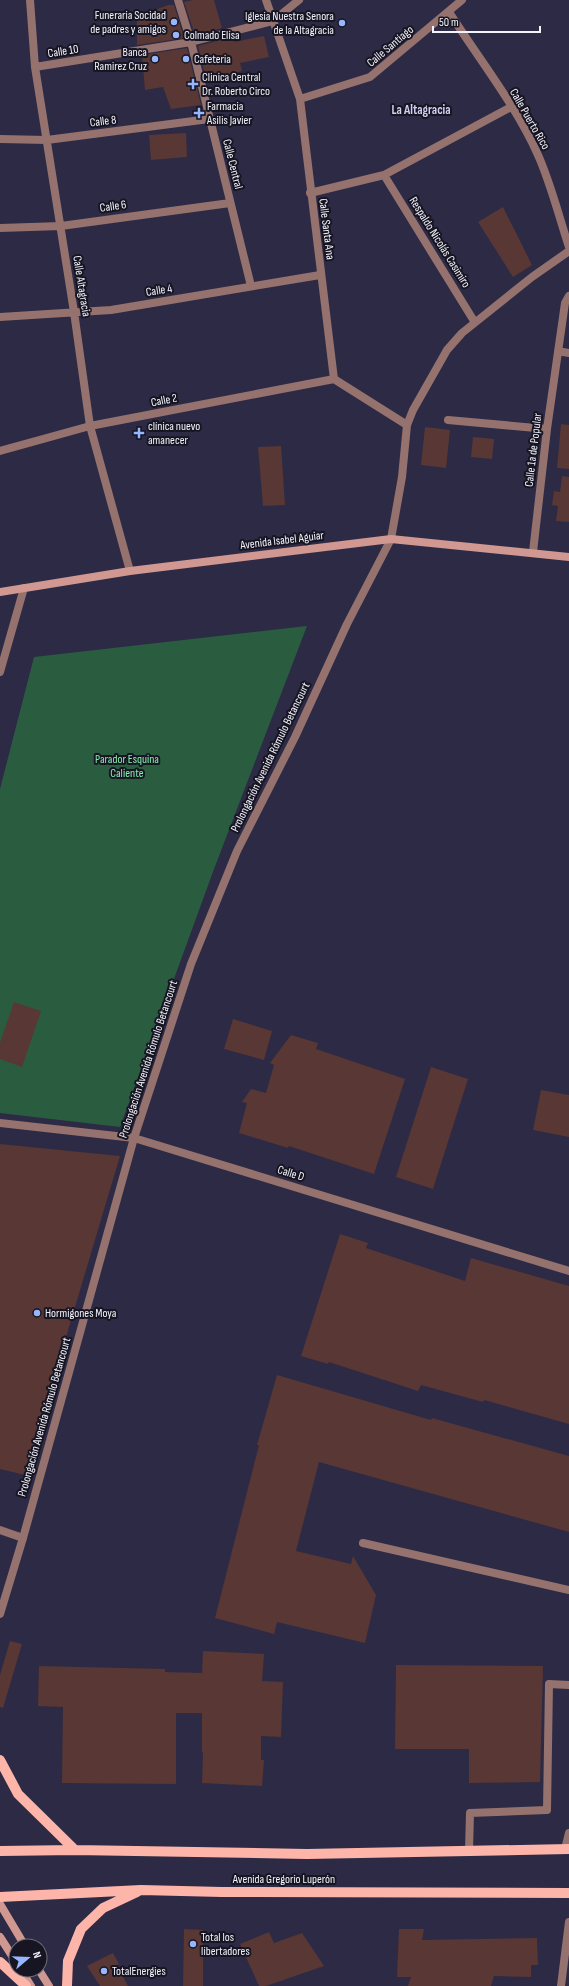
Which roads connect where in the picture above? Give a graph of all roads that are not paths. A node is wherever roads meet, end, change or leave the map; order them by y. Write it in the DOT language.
graph roads {
  1 [pos="30,0"];
  2 [pos="178,0"];
  3 [pos="266,0"];
  4 [pos="299,0"];
  5 [pos="462,0"];
  6 [pos="449,12"];
  7 [pos="272,21"];
  8 [pos="191,42"];
  9 [pos="35,67"];
  10 [pos="300,99"];
  11 [pos="511,107"];
  12 [pos="210,119"];
  13 [pos="0,139"];
  14 [pos="47,140"];
  15 [pos="384,175"];
  16 [pos="310,193"];
  17 [pos="230,203"];
  18 [pos="61,226"];
  19 [pos="0,228"];
  20 [pos="569,247"];
  21 [pos="569,251"];
  22 [pos="320,275"];
  23 [pos="251,286"];
  24 [pos="569,296"];
  25 [pos="74,312"];
  26 [pos="0,317"];
  27 [pos="474,321"];
  28 [pos="558,351"];
  29 [pos="569,353"];
  30 [pos="334,379"];
  31 [pos="448,420"];
  32 [pos="407,425"];
  33 [pos="90,426"];
  34 [pos="547,429"];
  35 [pos="0,451"];
  36 [pos="391,539"];
  37 [pos="533,552"];
  38 [pos="569,557"];
  39 [pos="130,571"];
  40 [pos="24,588"];
  41 [pos="0,592"];
  42 [pos="0,672"];
  43 [pos="0,1124"];
  44 [pos="134,1138"];
  45 [pos="569,1271"];
  46 [pos="0,1530"];
  47 [pos="23,1538"];
  48 [pos="363,1543"];
  49 [pos="569,1590"];
  50 [pos="0,1614"];
  51 [pos="569,1685"];
  52 [pos="0,1760"];
  53 [pos="569,1833"];
  54 [pos="567,1849"];
  55 [pos="75,1850"];
  56 [pos="0,1851"];
  57 [pos="469,1851"];
  58 [pos="142,1890"];
  59 [pos="569,1893"];
  60 [pos="0,1897"];
  61 [pos="0,1904"];
  62 [pos="569,1922"];
  63 [pos="0,1937"];
  64 [pos="20,1938"];
  65 [pos="8,1950"];
  66 [pos="0,1962"];
  67 [pos="26,1986"];
  68 [pos="66,1986"];
  69 [pos="561,1986"];
  1 -- 9 [label="street, Calle Altagracia"];
  2 -- 8 [label="street, Calle Central"];
  3 -- 7 [label="street, Calle Santa Ana"];
  4 -- 7 [label="street, Calle 10"];
  5 -- 6 [label="street, Calle Santiago"];
  6 -- 10 [label="street, Calle Santiago"];
  6 -- 11 [label="street, Calle Puerto Rico"];
  7 -- 8 [label="street, Calle 10"];
  7 -- 10 [label="street, Calle Santa Ana"];
  8 -- 9 [label="street, Calle 10"];
  8 -- 12 [label="street, Calle Central"];
  9 -- 14 [label="street, Calle Altagracia"];
  10 -- 16 [label="street, Calle Santa Ana"];
  11 -- 15 [label="street"];
  11 -- 20 [label="street, Calle Puerto Rico"];
  12 -- 14 [label="street, Calle 8"];
  12 -- 17 [label="street, Calle Central"];
  13 -- 14 [label="street, Calle 8"];
  14 -- 18 [label="street, Calle Altagracia"];
  15 -- 16 [label="street"];
  15 -- 27 [label="street, Respaldo Nicolás Casimiro"];
  16 -- 22 [label="street, Calle Santa Ana"];
  17 -- 18 [label="street, Calle 6"];
  17 -- 23 [label="street, Calle Central"];
  18 -- 19 [label="street, Calle 6"];
  18 -- 25 [label="street, Calle Altagracia"];
  21 -- 27 [label="street"];
  22 -- 23 [label="street, Calle 4"];
  22 -- 30 [label="street, Calle Santa Ana"];
  23 -- 25 [label="street, Calle 4"];
  24 -- 28 [label="street, Calle 1a de Popular"];
  25 -- 26 [label="street, Calle 4"];
  25 -- 33 [label="street, Calle Altagracia"];
  27 -- 32 [label="street"];
  28 -- 29 [label="street"];
  28 -- 34 [label="street, Calle 1a de Popular"];
  30 -- 32 [label="street"];
  30 -- 33 [label="street, Calle 2"];
  31 -- 34 [label="street"];
  32 -- 36 [label="street, Prolongación Avenida Rómulo Betancourt"];
  33 -- 35 [label="street, Calle 2"];
  33 -- 39 [label="street, Calle Altagracia"];
  34 -- 37 [label="street, Calle 1a de Popular"];
  36 -- 37 [label="main road, Avenida Isabel Aguiar"];
  36 -- 39 [label="main road, Avenida Isabel Aguiar"];
  36 -- 44 [label="street, Prolongación Avenida Rómulo Betancourt"];
  37 -- 38 [label="main road, Avenida Isabel Aguiar"];
  39 -- 40 [label="main road, Avenida Isabel Aguiar"];
  40 -- 41 [label="main road, Avenida Isabel Aguiar"];
  40 -- 42 [label="street"];
  43 -- 44 [label="street, Calle D"];
  44 -- 45 [label="street, Calle D"];
  44 -- 47 [label="street, Prolongación Avenida Rómulo Betancourt"];
  46 -- 47 [label="street"];
  47 -- 50 [label="street, Prolongación Avenida Rómulo Betancourt"];
  48 -- 49 [label="street"];
  51 -- 57 [label="street"];
  52 -- 55 [label="main road"];
  53 -- 54 [label="street"];
  54 -- 57 [label="main road, Avenida Gregorio Luperón"];
  55 -- 56 [label="main road, Avenida Gregorio Luperón"];
  55 -- 57 [label="main road, Avenida Gregorio Luperón"];
  58 -- 59 [label="main road, Avenida Gregorio Luperón"];
  58 -- 60 [label="main road, Avenida Gregorio Luperón"];
  58 -- 68 [label="main road"];
  61 -- 64 [label="main road"];
  62 -- 69 [label="street"];
  63 -- 65 [label="main road"];
  66 -- 67 [label="main road"];
}
